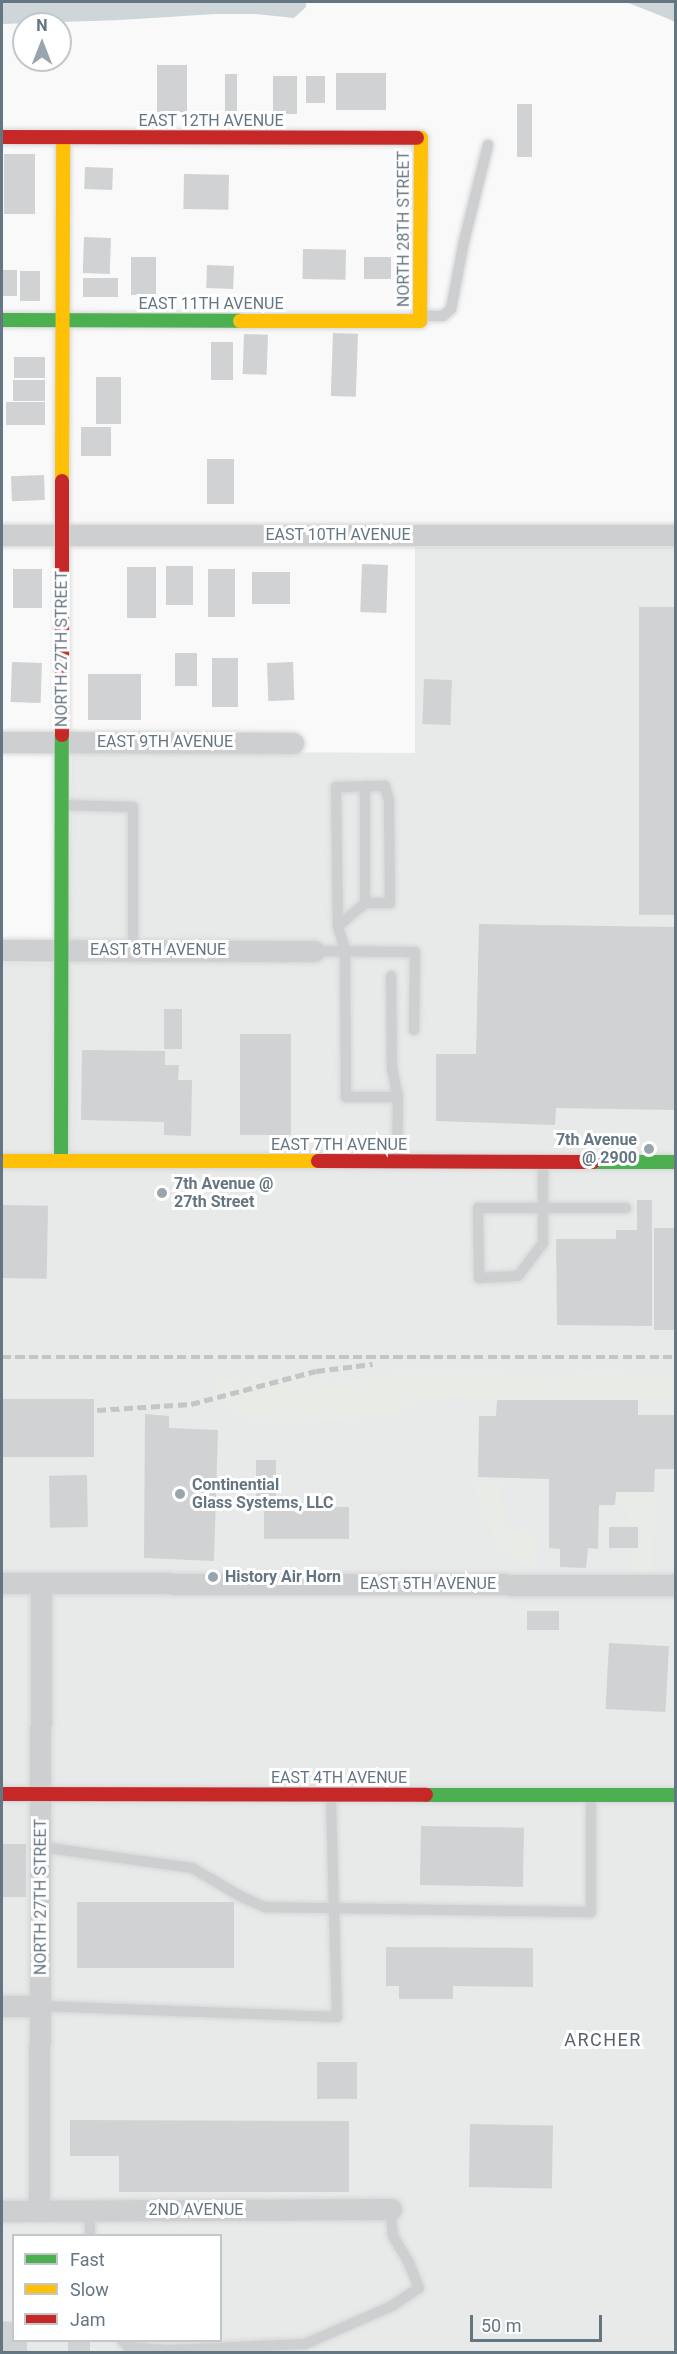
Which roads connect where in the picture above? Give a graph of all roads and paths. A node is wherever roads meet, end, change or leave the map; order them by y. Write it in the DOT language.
graph roads {
  1 [pos="2,137"];
  2 [pos="63,137"];
  3 [pos="421,138"];
  4 [pos="489,145"];
  5 [pos="420,319"];
  6 [pos="2,320"];
  7 [pos="63,320"];
  8 [pos="2,535"];
  9 [pos="675,535"];
  10 [pos="63,536"];
  11 [pos="2,742"];
  12 [pos="62,742"];
  13 [pos="293,743"];
  14 [pos="366,786"];
  15 [pos="62,805"];
  16 [pos="366,903"];
  17 [pos="338,926"];
  18 [pos="2,950"];
  19 [pos="62,950"];
  20 [pos="133,950"];
  21 [pos="314,951"];
  22 [pos="345,951"];
  23 [pos="391,976"];
  24 [pos="414,1030"];
  25 [pos="398,1097"];
  26 [pos="2,1161"];
  27 [pos="61,1161"];
  28 [pos="397,1162"];
  29 [pos="543,1162"];
  30 [pos="675,1162"];
  31 [pos="543,1208"];
  32 [pos="626,1208"];
  33 [pos="2,1583"];
  34 [pos="41,1583"];
  35 [pos="675,1585"];
  36 [pos="2,1794"];
  37 [pos="41,1794"];
  38 [pos="331,1794"];
  39 [pos="591,1795"];
  40 [pos="675,1795"];
  41 [pos="41,1847"];
  42 [pos="334,1910"];
  43 [pos="2,2006"];
  44 [pos="40,2006"];
  45 [pos="390,2210"];
  46 [pos="2,2211"];
  47 [pos="39,2211"];
  48 [pos="90,2211"];
  49 [pos="90,2234"];
  50 [pos="124,2342"];
  1 -- 2 [label="street, EAST 12TH AVENUE"];
  2 -- 3 [label="street, EAST 12TH AVENUE"];
  2 -- 7 [label="street, NORTH 27TH STREET"];
  3 -- 5 [label="street, NORTH 28TH STREET"];
  4 -- 5 [label="lane"];
  5 -- 7 [label="street, EAST 11TH AVENUE"];
  6 -- 7 [label="street, EAST 11TH AVENUE"];
  7 -- 10 [label="street, NORTH 27TH STREET"];
  8 -- 10 [label="street, EAST 10TH AVENUE"];
  9 -- 10 [label="street, EAST 10TH AVENUE"];
  10 -- 12 [label="street, NORTH 27TH STREET"];
  11 -- 12 [label="street, EAST 9TH AVENUE"];
  12 -- 13 [label="street, EAST 9TH AVENUE"];
  12 -- 15 [label="street, NORTH 27TH STREET"];
  14 -- 16 [label="lane"];
  14 -- 16 [label="lane"];
  14 -- 17 [label="lane"];
  15 -- 19 [label="street, NORTH 27TH STREET"];
  15 -- 20 [label="lane"];
  16 -- 17 [label="lane"];
  17 -- 22 [label="lane"];
  18 -- 19 [label="street, EAST 8TH AVENUE"];
  19 -- 20 [label="street, EAST 8TH AVENUE"];
  19 -- 27 [label="street, NORTH 27TH STREET"];
  20 -- 21 [label="street, EAST 8TH AVENUE"];
  21 -- 22 [label="lane"];
  22 -- 24 [label="lane"];
  22 -- 25 [label="lane"];
  23 -- 25 [label="lane"];
  25 -- 28 [label="lane"];
  26 -- 27 [label="street, EAST 7TH AVENUE"];
  27 -- 28 [label="street, EAST 7TH AVENUE"];
  28 -- 29 [label="street, EAST 7TH AVENUE"];
  29 -- 30 [label="street, EAST 7TH AVENUE"];
  29 -- 31 [label="lane"];
  31 -- 31 [label="lane"];
  31 -- 32 [label="lane"];
  33 -- 34 [label="street, EAST 5TH AVENUE"];
  34 -- 35 [label="street, EAST 5TH AVENUE"];
  34 -- 37 [label="street, NORTH 27TH STREET"];
  36 -- 37 [label="street, EAST 4TH AVENUE"];
  37 -- 38 [label="street, EAST 4TH AVENUE"];
  37 -- 41 [label="street, NORTH 27TH STREET"];
  38 -- 39 [label="street, EAST 4TH AVENUE"];
  38 -- 42 [label="lane"];
  39 -- 40 [label="street, EAST 4TH AVENUE"];
  39 -- 42 [label="lane"];
  41 -- 42 [label="lane"];
  41 -- 44 [label="street, NORTH 27TH STREET"];
  42 -- 44 [label="lane"];
  43 -- 44 [label="street"];
  44 -- 47 [label="street, NORTH 27TH STREET"];
  45 -- 48 [label="street, 2ND AVENUE"];
  45 -- 50 [label="lane"];
  46 -- 47 [label="street, 2ND AVENUE"];
  47 -- 48 [label="street, 2ND AVENUE"];
  48 -- 49 [label="lane"];
}
